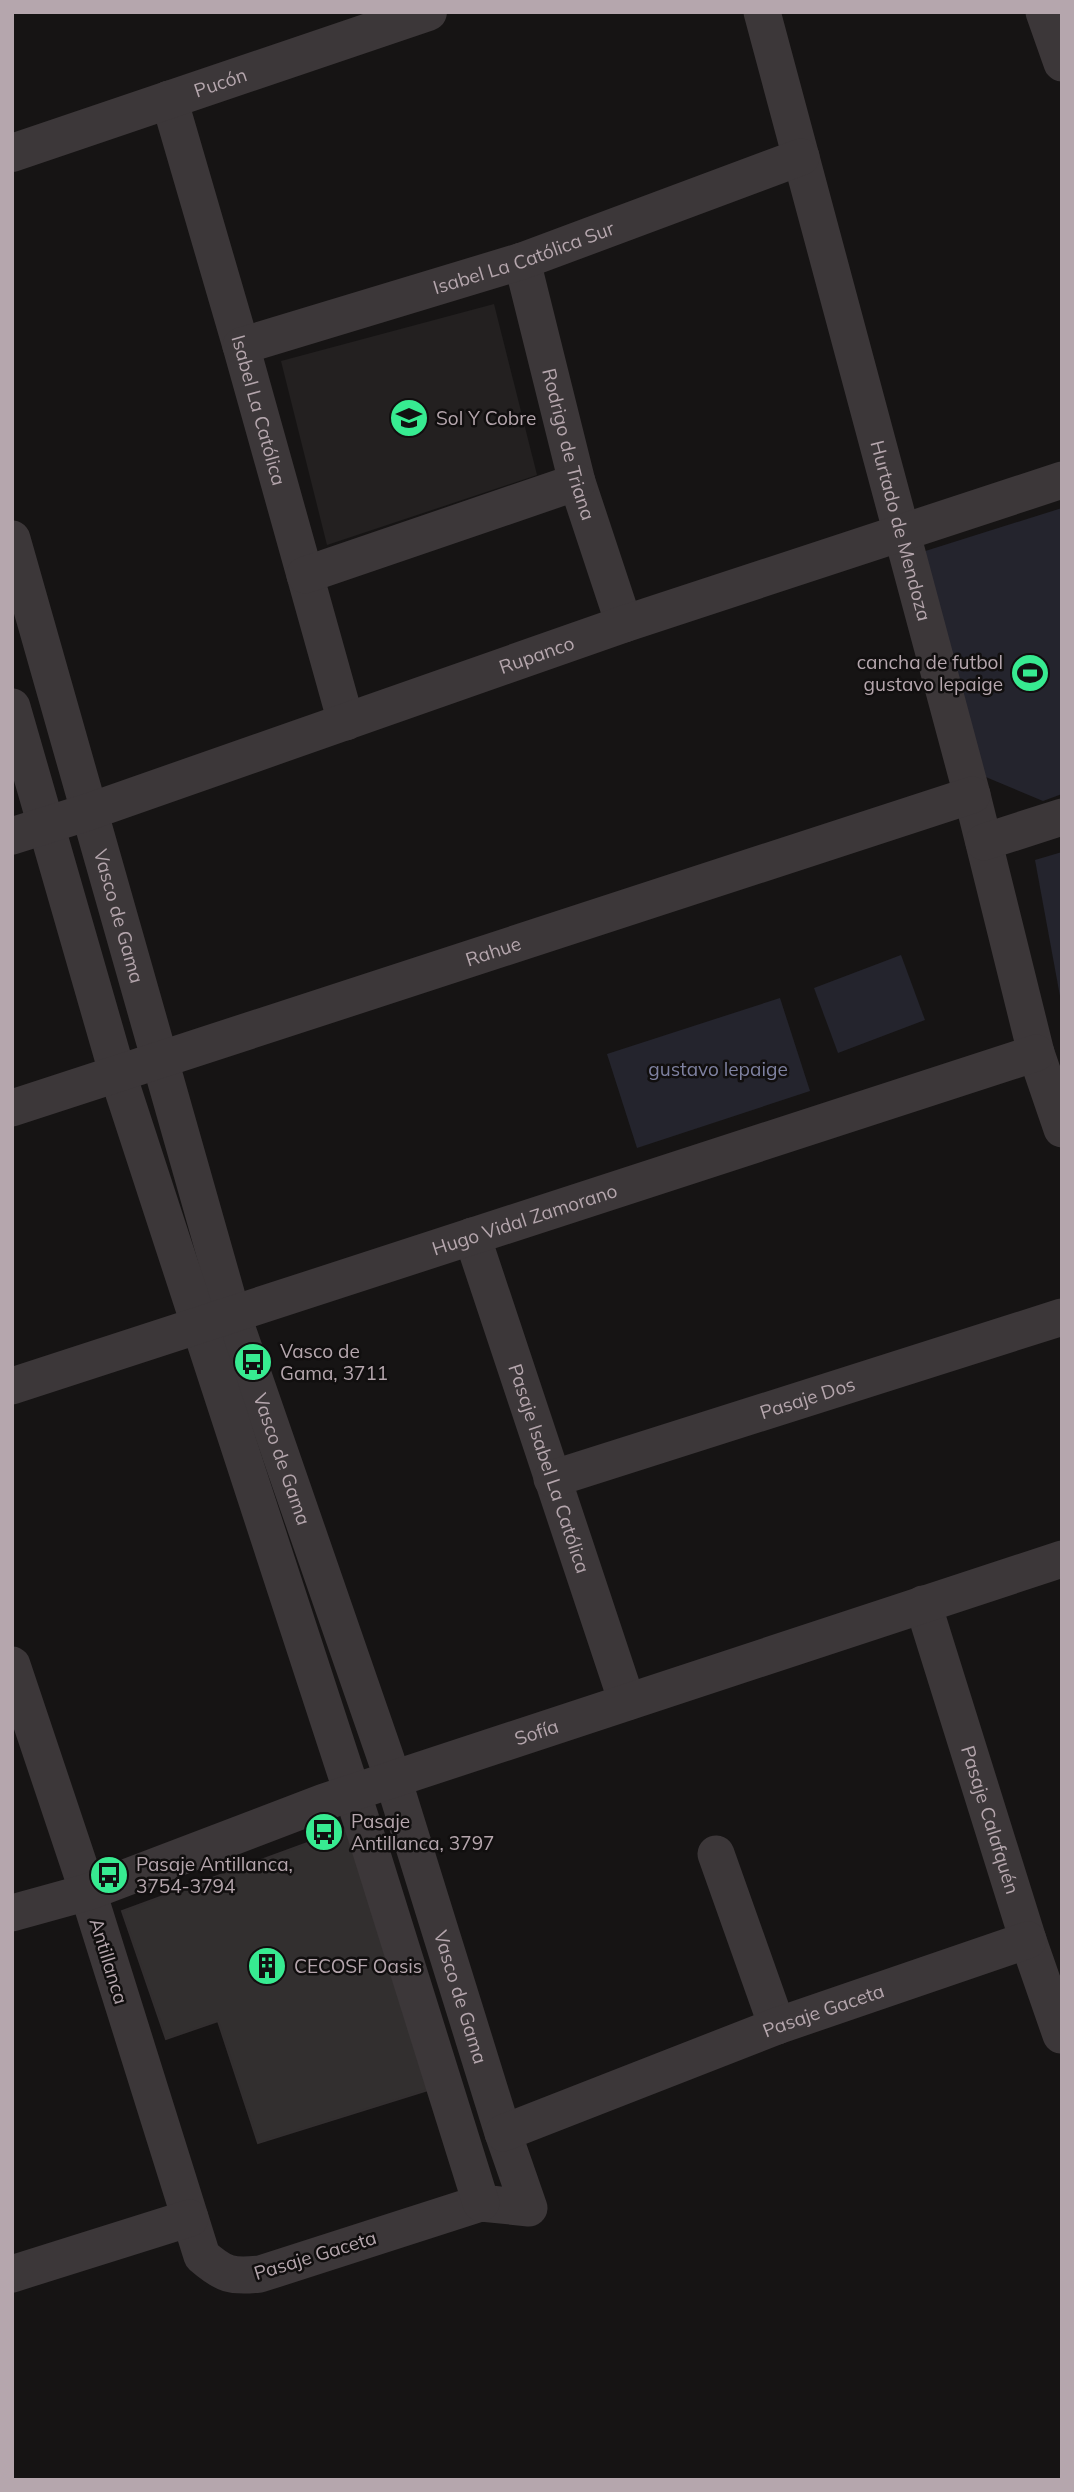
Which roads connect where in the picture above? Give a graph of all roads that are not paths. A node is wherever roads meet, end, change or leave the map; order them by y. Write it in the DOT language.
graph roads {
  1 [pos="428,12"];
  2 [pos="762,12"];
  3 [pos="1044,12"];
  4 [pos="1062,63"];
  5 [pos="169,99"];
  6 [pos="12,153"];
  7 [pos="801,157"];
  8 [pos="522,261"];
  9 [pos="242,346"];
  10 [pos="1062,480"];
  11 [pos="578,482"];
  12 [pos="900,532"];
  13 [pos="12,539"];
  14 [pos="305,575"];
  15 [pos="624,624"];
  16 [pos="12,707"];
  17 [pos="346,722"];
  18 [pos="972,795"];
  19 [pos="88,812"];
  20 [pos="1062,817"];
  21 [pos="29,830"];
  22 [pos="984,842"];
  23 [pos="1036,1053"];
  24 [pos="159,1060"];
  25 [pos="117,1072"];
  26 [pos="12,1108"];
  27 [pos="1062,1129"];
  28 [pos="472,1236"];
  29 [pos="1062,1317"];
  30 [pos="215,1320"];
  31 [pos="12,1385"];
  32 [pos="552,1479"];
  33 [pos="1062,1559"];
  34 [pos="923,1604"];
  35 [pos="12,1665"];
  36 [pos="627,1702"];
  37 [pos="393,1779"];
  38 [pos="353,1793"];
  39 [pos="716,1854"];
  40 [pos="88,1892"];
  41 [pos="12,1913"];
  42 [pos="1028,1940"];
  43 [pos="777,2026"];
  44 [pos="1061,2035"];
  45 [pos="503,2133"];
  46 [pos="481,2203"];
  47 [pos="529,2208"];
  48 [pos="190,2218"];
  49 [pos="12,2274"];
  1 -- 5 [label="street, Pucón"];
  2 -- 7 [label="street, Hurtado de Mendoza"];
  3 -- 4 [label="street"];
  5 -- 6 [label="street, Pucón"];
  5 -- 9 [label="street, Isabel La Católica"];
  7 -- 8 [label="street, Isabel La Católica Sur"];
  7 -- 12 [label="street, Hurtado de Mendoza"];
  8 -- 9 [label="street, Isabel La Católica Sur"];
  8 -- 11 [label="street, Rodrigo de Triana"];
  9 -- 14 [label="street, Isabel La Católica"];
  10 -- 12 [label="street, Rupanco"];
  11 -- 14 [label="street"];
  11 -- 15 [label="street, Rodrigo de Triana"];
  12 -- 15 [label="street, Rupanco"];
  12 -- 18 [label="street, Hurtado de Mendoza"];
  13 -- 19 [label="street, Vasco de Gama"];
  14 -- 17 [label="street, Isabel La Católica"];
  15 -- 17 [label="street, Rupanco"];
  16 -- 21 [label="street, Vasco de Gama"];
  17 -- 19 [label="street, Rupanco"];
  18 -- 22 [label="street, Hurtado de Mendoza"];
  18 -- 24 [label="street, Rahue"];
  19 -- 21 [label="street, Rupanco"];
  19 -- 24 [label="street, Vasco de Gama"];
  20 -- 22 [label="street"];
  21 -- 25 [label="street, Vasco de Gama"];
  22 -- 23 [label="street, Hurtado de Mendoza"];
  23 -- 27 [label="street, Hurtado de Mendoza"];
  23 -- 28 [label="street, Hugo Vidal Zamorano"];
  24 -- 25 [label="street, Rahue"];
  24 -- 30 [label="street, Vasco de Gama"];
  25 -- 26 [label="street, Rahue"];
  25 -- 30 [label="street, Vasco de Gama"];
  28 -- 30 [label="street, Hugo Vidal Zamorano"];
  28 -- 32 [label="street, Pasaje Isabel La Católica"];
  29 -- 32 [label="street, Pasaje Dos"];
  30 -- 31 [label="street, Hugo Vidal Zamorano"];
  30 -- 37 [label="street, Vasco de Gama"];
  30 -- 38 [label="street, Vasco de Gama"];
  32 -- 36 [label="street, Pasaje Isabel La Católica"];
  33 -- 34 [label="street, Sofía"];
  34 -- 36 [label="street, Sofía"];
  34 -- 42 [label="street, Pasaje Calafquén"];
  35 -- 40 [label="street, Antillanca"];
  36 -- 37 [label="street, Sofía"];
  37 -- 38 [label="street, Sofía"];
  37 -- 45 [label="street, Vasco de Gama"];
  38 -- 40 [label="street, Sofía"];
  38 -- 46 [label="street, Vasco de Gama"];
  39 -- 43 [label="street"];
  40 -- 41 [label="street, Sofía"];
  40 -- 48 [label="street, Antillanca"];
  42 -- 43 [label="street, Pasaje Gaceta"];
  42 -- 44 [label="street, Pasaje Calafquén"];
  43 -- 45 [label="street, Pasaje Gaceta"];
  45 -- 47 [label="street, Vasco de Gama"];
  46 -- 47 [label="street, Pasaje Gaceta"];
  46 -- 48 [label="street, Pasaje Gaceta"];
  48 -- 49 [label="street"];
}
